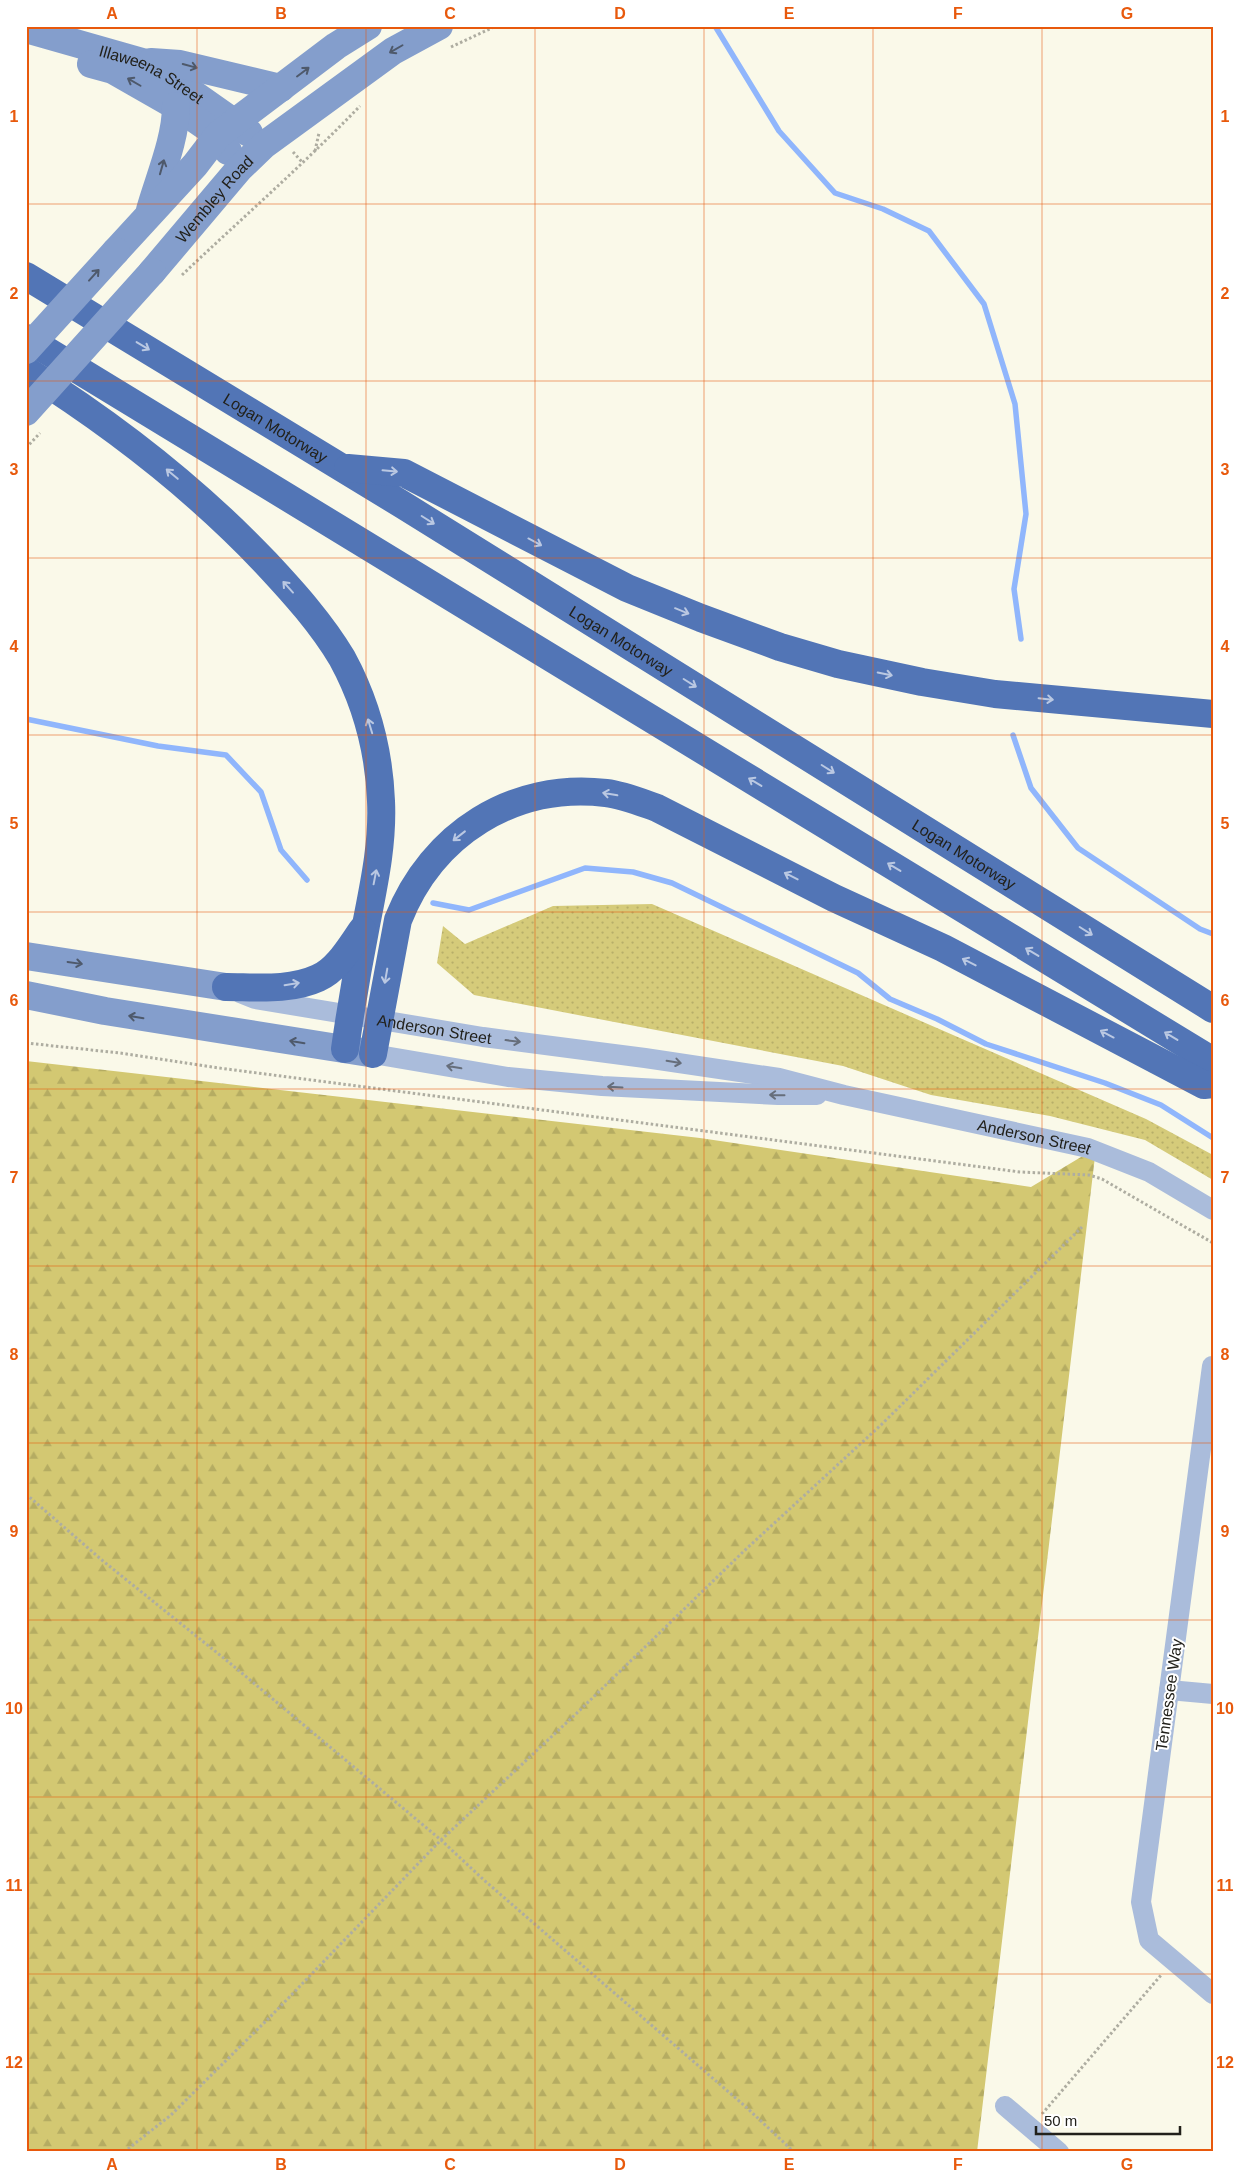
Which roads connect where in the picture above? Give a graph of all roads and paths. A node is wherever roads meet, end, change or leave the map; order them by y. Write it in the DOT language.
graph roads {
  1 [pos="368,26"];
  2 [pos="496,26"];
  3 [pos="26,29"];
  4 [pos="442,38"];
  5 [pos="26,47"];
  6 [pos="142,62"];
  7 [pos="281,88"];
  8 [pos="364,102"];
  9 [pos="176,106"];
  10 [pos="227,128"];
  11 [pos="264,145"];
  12 [pos="293,152"];
  13 [pos="303,163"];
  14 [pos="239,169"];
  15 [pos="149,214"];
  16 [pos="26,276"];
  17 [pos="180,277"];
  18 [pos="26,338"];
  19 [pos="26,350"];
  20 [pos="26,370"];
  21 [pos="33,423"];
  22 [pos="26,448"];
  23 [pos="341,467"];
  24 [pos="1213,714"];
  25 [pos="366,925"];
  26 [pos="26,956"];
  27 [pos="226,987"];
  28 [pos="26,995"];
  29 [pos="1213,1009"];
  30 [pos="350,1016"];
  31 [pos="378,1020"];
  32 [pos="26,1043"];
  33 [pos="345,1049"];
  34 [pos="373,1054"];
  35 [pos="1213,1061"];
  36 [pos="1213,1084"];
  37 [pos="844,1095"];
  38 [pos="1213,1210"];
  39 [pos="1082,1227"];
  40 [pos="1213,1243"];
  41 [pos="1212,1366"];
  42 [pos="26,1494"];
  43 [pos="1169,1690"];
  44 [pos="1213,1694"];
  45 [pos="442,1840"];
  46 [pos="1174,1961"];
  47 [pos="1213,1994"];
  48 [pos="1005,2106"];
  49 [pos="1031,2128"];
  50 [pos="124,2152"];
  51 [pos="794,2152"];
  52 [pos="1059,2152"];
  7 -- 1 [label="main road, one-way"];
  2 -- 4 [label="path"];
  3 -- 6 [label="main road, Illaweena Street"];
  4 -- 11 [label="main road, Wembley Road, one-way"];
  9 -- 5 [label="main road, Illaweena Street, one-way"];
  6 -- 7 [label="main road, one-way"];
  6 -- 10 [label="main road, Illaweena Street"];
  7 -- 10 [label="main road"];
  8 -- 13 [label="path"];
  9 -- 10 [label="main road, Illaweena Street"];
  15 -- 9 [label="main road, one-way"];
  10 -- 11 [label="main road, Illaweena Street"];
  10 -- 14 [label="main road, Illaweena Street"];
  10 -- 15 [label="main road"];
  11 -- 14 [label="main road, Wembley Road"];
  12 -- 13 [label="path"];
  13 -- 17 [label="path"];
  14 -- 21 [label="main road, Wembley Road, bridge"];
  19 -- 15 [label="main road, one-way, bridge"];
  16 -- 23 [label="highway, Logan Motorway, one-way"];
  35 -- 18 [label="highway, one-way"];
  25 -- 20 [label="highway, one-way"];
  21 -- 22 [label="path"];
  23 -- 24 [label="highway, one-way"];
  23 -- 29 [label="highway, Logan Motorway, one-way"];
  27 -- 25 [label="highway, one-way"];
  25 -- 30 [label="highway"];
  26 -- 27 [label="main road, Anderson Street, one-way"];
  27 -- 30 [label="street, Anderson Street"];
  33 -- 28 [label="main road, Anderson Street, one-way"];
  30 -- 31 [label="street, Anderson Street"];
  30 -- 33 [label="highway"];
  31 -- 34 [label="highway"];
  36 -- 31 [label="highway, one-way"];
  31 -- 37 [label="street, Anderson Street, one-way"];
  32 -- 40 [label="path"];
  33 -- 34 [label="main road, Anderson Street"];
  37 -- 34 [label="street, Anderson Street, one-way"];
  37 -- 38 [label="street, Anderson Street"];
  39 -- 45 [label="path"];
  41 -- 43 [label="street, Tennessee Way"];
  42 -- 45 [label="path"];
  43 -- 44 [label="street"];
  43 -- 46 [label="street, Tennessee Way"];
  45 -- 50 [label="path"];
  45 -- 51 [label="path"];
  46 -- 47 [label="street, Tennessee Way"];
  46 -- 49 [label="path"];
  48 -- 49 [label="street"];
  49 -- 52 [label="street"];
}
